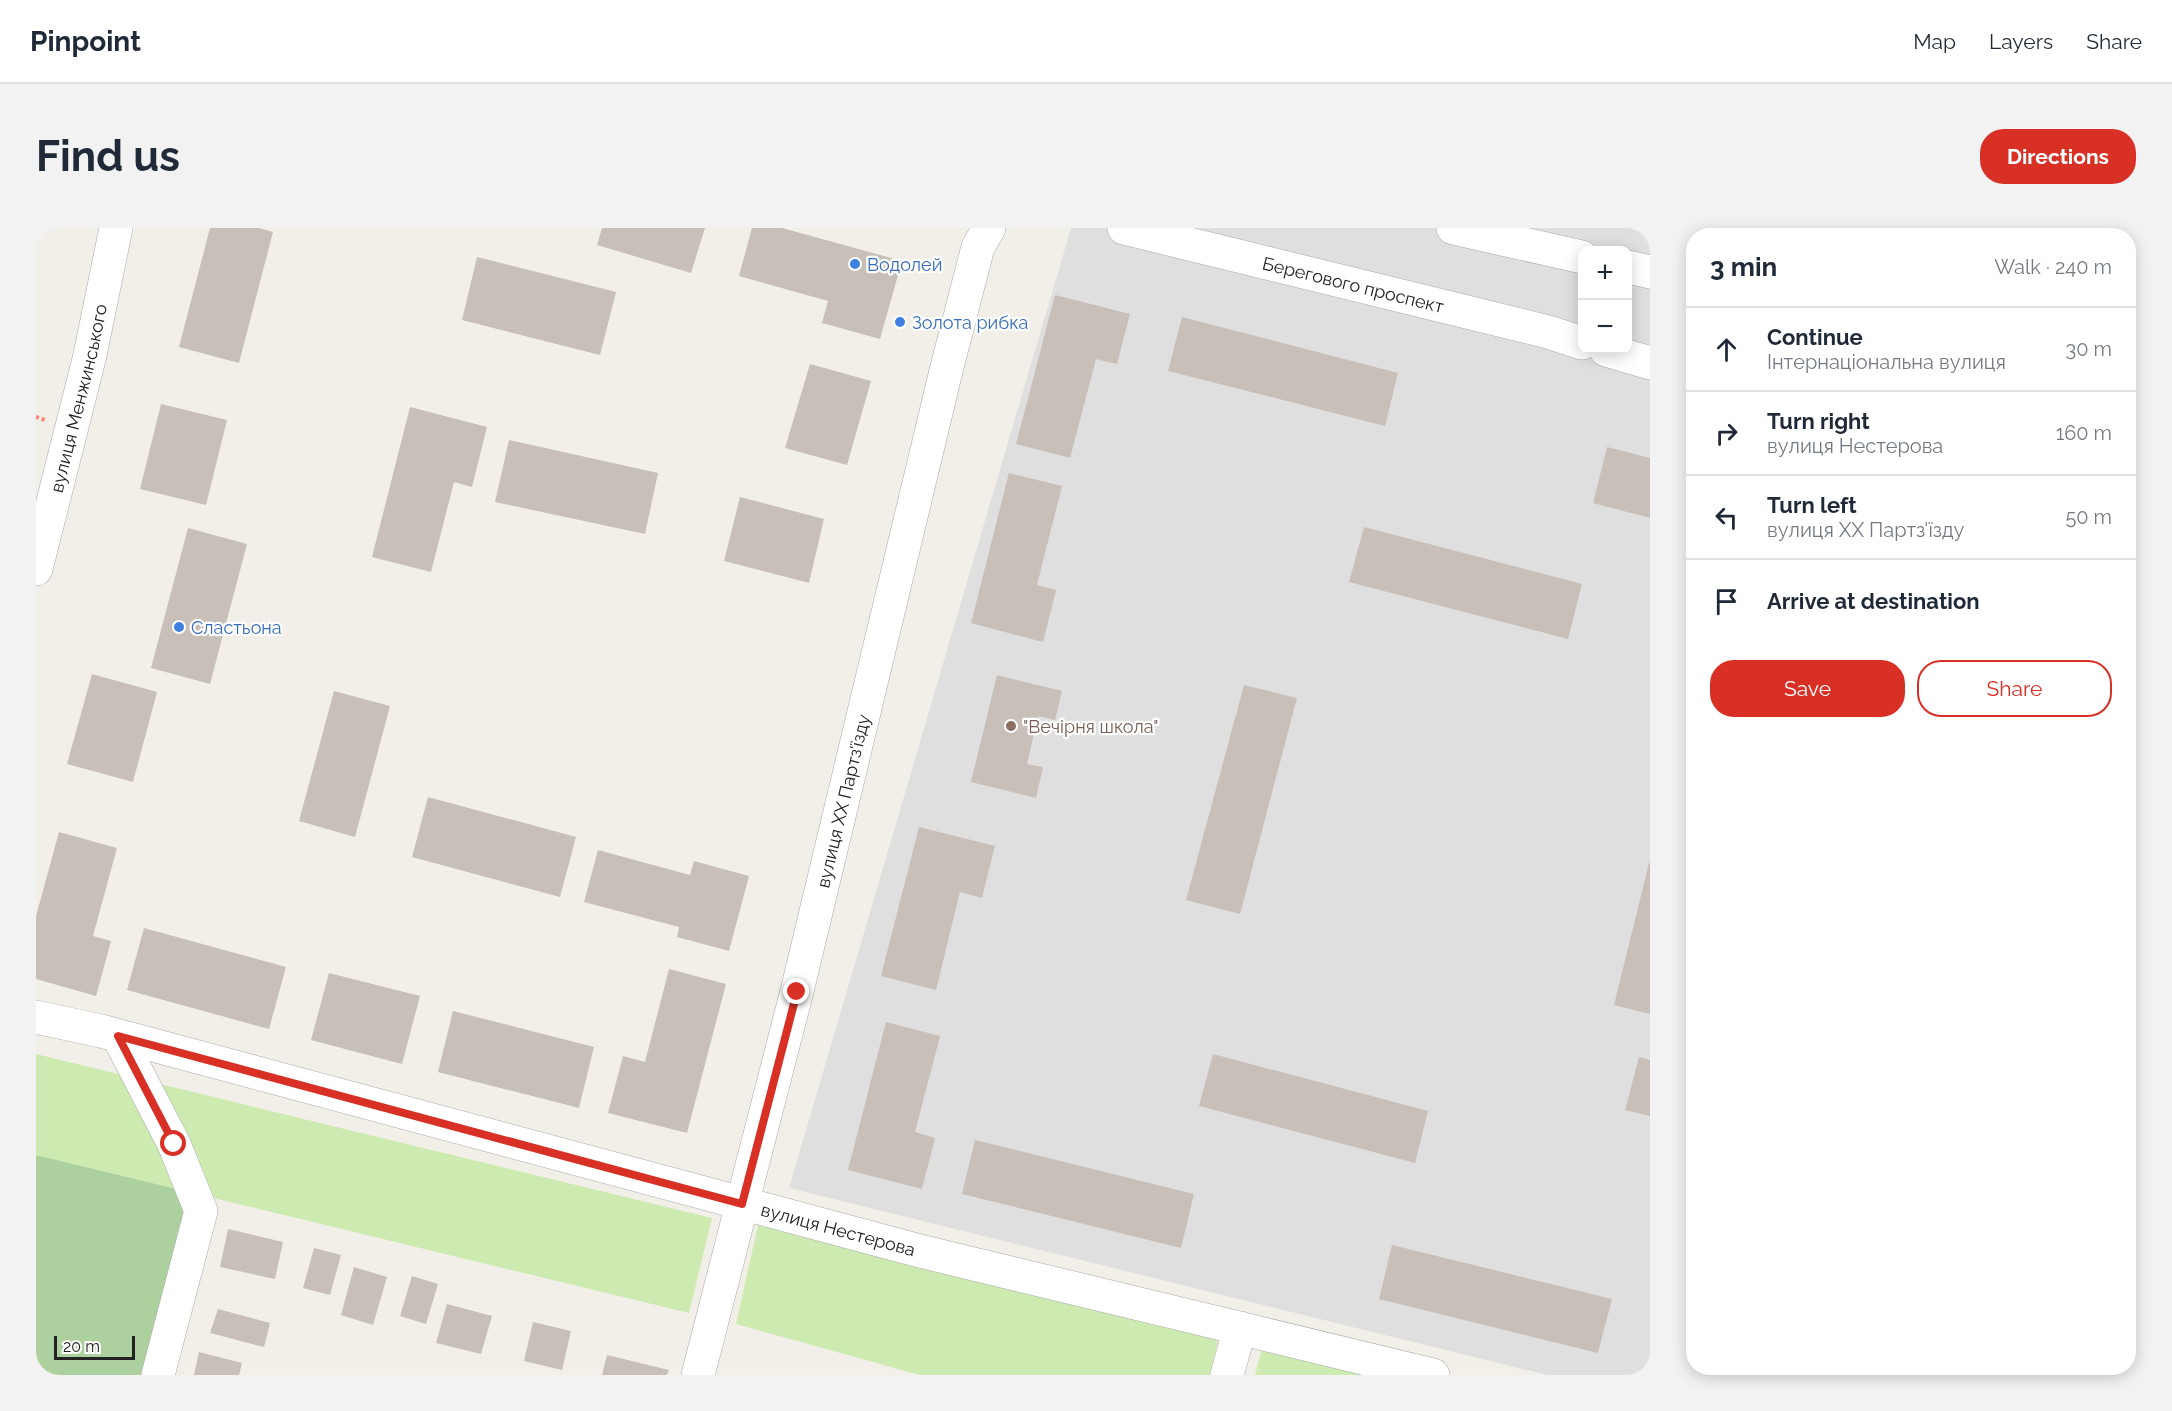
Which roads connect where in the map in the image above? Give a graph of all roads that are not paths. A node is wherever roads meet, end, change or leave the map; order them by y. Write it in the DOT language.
graph roads {
  1 [pos="116,228"];
  2 [pos="989,228"];
  3 [pos="1124,228"];
  4 [pos="1453,228"];
  5 [pos="1578,256"];
  6 [pos="1632,268"];
  7 [pos="1650,272"];
  8 [pos="1578,342"];
  9 [pos="1620,354"];
  10 [pos="1650,363"];
  11 [pos="36,569"];
  12 [pos="36,1017"];
  13 [pos="118,1036"];
  14 [pos="742,1204"];
  15 [pos="1240,1328"];
  16 [pos="159,1375"];
  17 [pos="698,1375"];
  18 [pos="1227,1375"];
  19 [pos="1432,1375"];
  1 -- 11 [label="street, вулиця Менжинського"];
  2 -- 14 [label="street, вулиця XX Партз'їзду"];
  3 -- 8 [label="street, Берегового проспект"];
  4 -- 5 [label="street"];
  6 -- 7 [label="street"];
  9 -- 10 [label="street"];
  12 -- 13 [label="street, вулиця Нестерова"];
  13 -- 14 [label="street, вулиця Нестерова"];
  13 -- 16 [label="street"];
  14 -- 15 [label="street, вулиця Нестерова"];
  14 -- 17 [label="street, вулиця XX Партз'їзду"];
  15 -- 18 [label="street"];
  15 -- 19 [label="street, вулиця Нестерова"];
}
